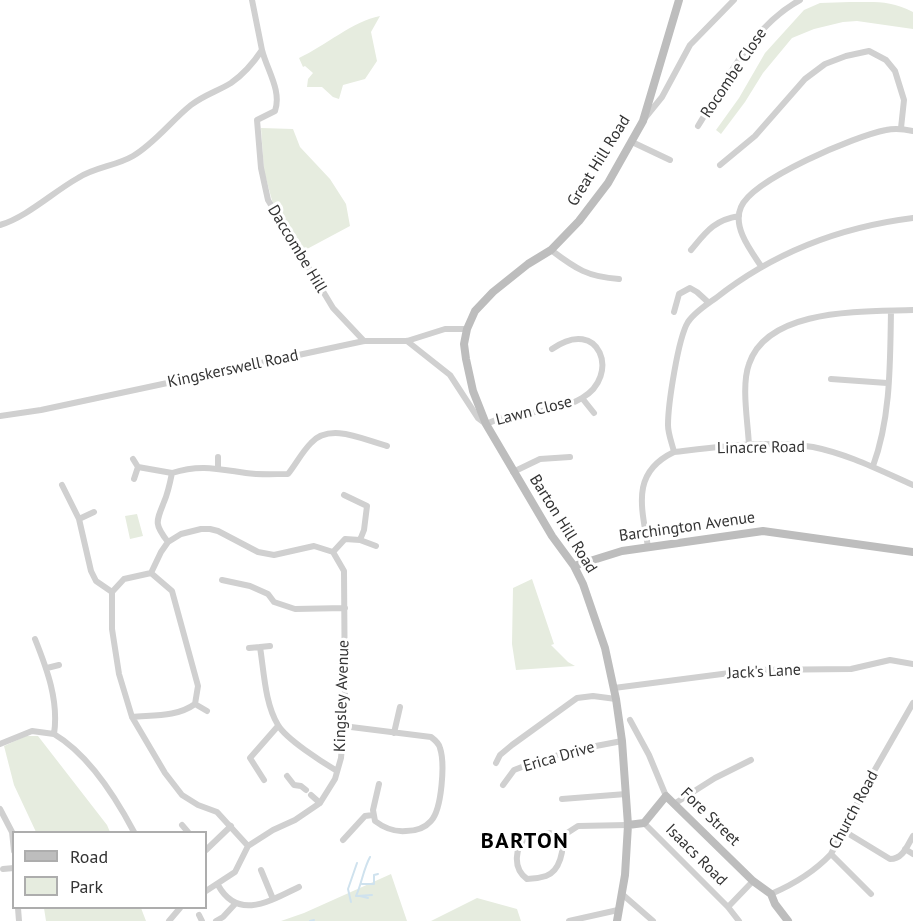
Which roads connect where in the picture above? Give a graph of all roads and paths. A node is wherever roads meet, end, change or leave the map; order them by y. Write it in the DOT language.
graph roads {
  1 [pos="252,0"];
  2 [pos="679,0"];
  3 [pos="734,0"];
  4 [pos="800,0"];
  5 [pos="262,50"];
  6 [pos="643,121"];
  7 [pos="698,126"];
  8 [pos="901,128"];
  9 [pos="913,131"];
  10 [pos="632,142"];
  11 [pos="670,160"];
  12 [pos="720,165"];
  13 [pos="739,216"];
  14 [pos="913,218"];
  15 [pos="0,225"];
  16 [pos="551,250"];
  17 [pos="691,250"];
  18 [pos="761,266"];
  19 [pos="619,279"];
  20 [pos="709,303"];
  21 [pos="913,310"];
  22 [pos="891,311"];
  23 [pos="674,312"];
  24 [pos="467,329"];
  25 [pos="364,341"];
  26 [pos="407,341"];
  27 [pos="552,349"];
  28 [pos="831,379"];
  29 [pos="888,383"];
  30 [pos="582,398"];
  31 [pos="594,413"];
  32 [pos="0,416"];
  33 [pos="486,424"];
  34 [pos="387,446"];
  35 [pos="749,446"];
  36 [pos="674,452"];
  37 [pos="218,457"];
  38 [pos="570,457"];
  39 [pos="133,459"];
  40 [pos="873,466"];
  41 [pos="138,467"];
  42 [pos="218,467"];
  43 [pos="513,472"];
  44 [pos="172,473"];
  45 [pos="134,478"];
  46 [pos="62,485"];
  47 [pos="913,485"];
  48 [pos="344,495"];
  49 [pos="94,512"];
  50 [pos="79,519"];
  51 [pos="360,540"];
  52 [pos="168,542"];
  53 [pos="376,546"];
  54 [pos="648,547"];
  55 [pos="333,552"];
  56 [pos="913,552"];
  57 [pos="574,566"];
  58 [pos="152,573"];
  59 [pos="222,580"];
  60 [pos="112,592"];
  61 [pos="345,608"];
  62 [pos="35,639"];
  63 [pos="270,646"];
  64 [pos="260,647"];
  65 [pos="249,648"];
  66 [pos="913,664"];
  67 [pos="59,665"];
  68 [pos="47,668"];
  69 [pos="614,688"];
  70 [pos="616,699"];
  71 [pos="913,703"];
  72 [pos="195,704"];
  73 [pos="400,707"];
  74 [pos="207,711"];
  75 [pos="132,717"];
  76 [pos="630,720"];
  77 [pos="278,726"];
  78 [pos="343,726"];
  79 [pos="394,733"];
  80 [pos="54,734"];
  81 [pos="622,741"];
  82 [pos="0,744"];
  83 [pos="751,760"];
  84 [pos="496,763"];
  85 [pos="337,771"];
  86 [pos="287,776"];
  87 [pos="264,780"];
  88 [pos="379,784"];
  89 [pos="503,785"];
  90 [pos="626,794"];
  91 [pos="666,795"];
  92 [pos="562,799"];
  93 [pos="320,802"];
  94 [pos="674,804"];
  95 [pos="0,808"];
  96 [pos="373,815"];
  97 [pos="644,824"];
  98 [pos="182,825"];
  99 [pos="628,825"];
  100 [pos="231,826"];
  101 [pos="133,831"];
  102 [pos="187,831"];
  103 [pos="844,831"];
  104 [pos="12,832"];
  105 [pos="913,836"];
  106 [pos="561,837"];
  107 [pos="343,840"];
  108 [pos="248,846"];
  109 [pos="207,849"];
  110 [pos="906,849"];
  111 [pos="831,854"];
  112 [pos="913,854"];
  113 [pos="3,868"];
  114 [pos="12,868"];
  115 [pos="261,870"];
  116 [pos="753,881"];
  117 [pos="218,885"];
  118 [pos="299,887"];
  119 [pos="207,890"];
  120 [pos="622,894"];
  121 [pos="771,894"];
  122 [pos="871,894"];
  123 [pos="273,899"];
  124 [pos="235,904"];
  125 [pos="728,907"];
  126 [pos="618,910"];
  127 [pos="216,921"];
  128 [pos="568,921"];
  129 [pos="617,921"];
  130 [pos="653,921"];
  131 [pos="739,921"];
  132 [pos="788,921"];
  1 -- 5 [label="street"];
  2 -- 6 [label="street, Great Hill Road"];
  3 -- 6 [label="street"];
  4 -- 7 [label="street, Rocombe Close"];
  5 -- 15 [label="street"];
  5 -- 25 [label="street, Daccombe Hill"];
  6 -- 10 [label="street, Great Hill Road"];
  8 -- 9 [label="street"];
  8 -- 12 [label="street"];
  8 -- 13 [label="street"];
  10 -- 11 [label="street"];
  10 -- 16 [label="street, Great Hill Road"];
  13 -- 17 [label="street"];
  13 -- 18 [label="street"];
  14 -- 18 [label="street"];
  16 -- 19 [label="street"];
  16 -- 24 [label="street, Great Hill Road"];
  18 -- 20 [label="street"];
  20 -- 23 [label="street"];
  20 -- 36 [label="street"];
  21 -- 22 [label="street"];
  22 -- 29 [label="street"];
  22 -- 35 [label="street"];
  24 -- 26 [label="street, Kingskerswell Road"];
  24 -- 33 [label="street, Barton Hill Road"];
  25 -- 26 [label="street, Kingskerswell Road"];
  25 -- 32 [label="street, Kingskerswell Road"];
  26 -- 33 [label="street"];
  27 -- 30 [label="street, Lawn Close"];
  28 -- 29 [label="street"];
  29 -- 40 [label="street"];
  30 -- 31 [label="street, Lawn Close"];
  30 -- 33 [label="street, Lawn Close"];
  33 -- 43 [label="street, Barton Hill Road"];
  34 -- 42 [label="street"];
  35 -- 36 [label="street, Linacre Road"];
  35 -- 40 [label="street, Linacre Road"];
  36 -- 54 [label="street"];
  37 -- 42 [label="street"];
  38 -- 43 [label="street"];
  39 -- 41 [label="street"];
  40 -- 47 [label="street, Linacre Road"];
  41 -- 44 [label="street"];
  41 -- 45 [label="street"];
  42 -- 44 [label="street"];
  43 -- 57 [label="street, Barton Hill Road"];
  44 -- 52 [label="street"];
  46 -- 50 [label="street"];
  48 -- 51 [label="street"];
  49 -- 50 [label="street"];
  50 -- 60 [label="street"];
  51 -- 53 [label="street"];
  51 -- 55 [label="street"];
  52 -- 55 [label="street"];
  52 -- 58 [label="street"];
  54 -- 56 [label="street, Barchington Avenue"];
  54 -- 57 [label="street, Barchington Avenue"];
  55 -- 61 [label="street, Kingsley Avenue"];
  57 -- 69 [label="street, Barton Hill Road"];
  58 -- 60 [label="street"];
  58 -- 72 [label="street"];
  59 -- 61 [label="street"];
  60 -- 75 [label="street"];
  61 -- 78 [label="street, Kingsley Avenue"];
  62 -- 68 [label="street"];
  63 -- 64 [label="street"];
  64 -- 65 [label="street"];
  64 -- 77 [label="street"];
  66 -- 69 [label="street, Jack's Lane"];
  67 -- 68 [label="street"];
  68 -- 80 [label="street"];
  69 -- 70 [label="street, Barton Hill Road"];
  70 -- 81 [label="street, Barton Hill Road"];
  70 -- 84 [label="street"];
  71 -- 103 [label="street, Church Road"];
  72 -- 74 [label="street"];
  72 -- 75 [label="street"];
  73 -- 79 [label="street"];
  75 -- 100 [label="street"];
  76 -- 91 [label="street, Fore Street"];
  77 -- 85 [label="street"];
  77 -- 87 [label="street"];
  78 -- 79 [label="street"];
  78 -- 85 [label="street, Kingsley Avenue"];
  79 -- 96 [label="street"];
  80 -- 82 [label="street"];
  80 -- 101 [label="street"];
  81 -- 89 [label="street, Erica Drive"];
  81 -- 90 [label="street, Barton Hill Road"];
  83 -- 94 [label="street"];
  85 -- 93 [label="street, Kingsley Avenue"];
  86 -- 93 [label="street"];
  88 -- 96 [label="street"];
  90 -- 92 [label="street"];
  90 -- 99 [label="street, Barton Hill Road"];
  91 -- 94 [label="street, Fore Street"];
  91 -- 97 [label="street, Isaacs Road"];
  93 -- 108 [label="street, Kingsley Avenue"];
  94 -- 116 [label="street, Fore Street"];
  95 -- 104 [label="street"];
  96 -- 107 [label="street"];
  97 -- 99 [label="street, Isaacs Road"];
  97 -- 125 [label="street, Isaacs Road"];
  98 -- 102 [label="street"];
  99 -- 106 [label="street"];
  99 -- 120 [label="street, Barton Hill Road"];
  100 -- 108 [label="street"];
  100 -- 109 [label="street"];
  103 -- 110 [label="street"];
  103 -- 111 [label="street, Church Road"];
  105 -- 110 [label="street"];
  106 -- 106 [label="street"];
  108 -- 117 [label="street"];
  110 -- 112 [label="street"];
  111 -- 121 [label="street, Church Road"];
  111 -- 122 [label="street"];
  113 -- 114 [label="street"];
  115 -- 123 [label="street"];
  116 -- 121 [label="street, Fore Street"];
  116 -- 125 [label="street, Isaacs Road"];
  117 -- 119 [label="street"];
  117 -- 124 [label="street"];
  118 -- 123 [label="street"];
  120 -- 126 [label="street, Barton Hill Road"];
  120 -- 130 [label="street"];
  121 -- 132 [label="street, Fore Street"];
  123 -- 124 [label="street"];
  124 -- 127 [label="street"];
  125 -- 131 [label="street, Isaacs Road"];
  126 -- 128 [label="street"];
  126 -- 129 [label="street, Barton Hill Road"];
}
